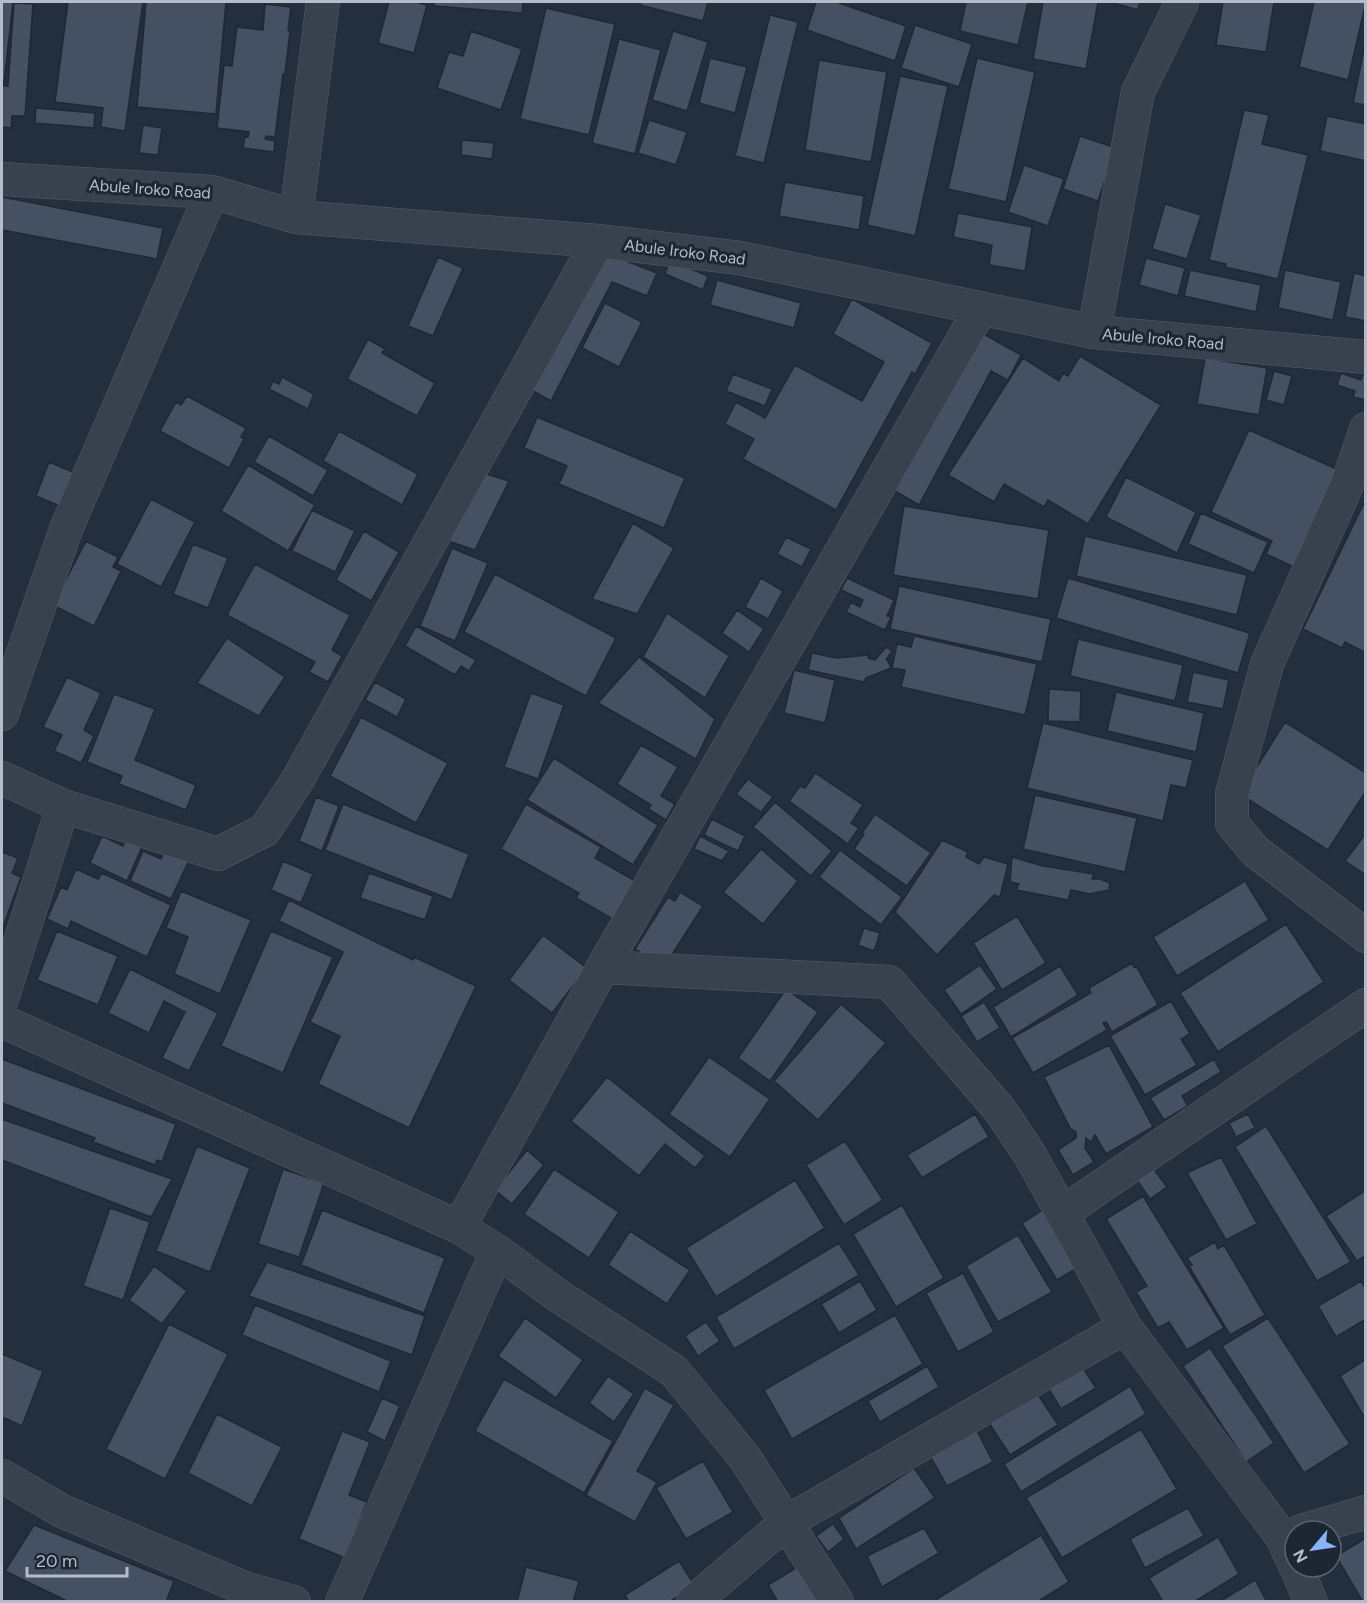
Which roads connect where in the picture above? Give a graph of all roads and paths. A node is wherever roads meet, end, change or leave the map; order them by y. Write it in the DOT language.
graph roads {
  1 [pos="322,2"];
  2 [pos="1182,2"];
  3 [pos="2,180"];
  4 [pos="212,192"];
  5 [pos="296,217"];
  6 [pos="598,241"];
  7 [pos="981,308"];
  8 [pos="1094,332"];
  9 [pos="1365,357"];
  10 [pos="1365,429"];
  11 [pos="1356,489"];
  12 [pos="2,714"];
  13 [pos="2,778"];
  14 [pos="63,806"];
  15 [pos="1365,936"];
  16 [pos="603,967"];
  17 [pos="2,999"];
  18 [pos="1365,1005"];
  19 [pos="2,1021"];
  20 [pos="1062,1213"];
  21 [pos="459,1227"];
  22 [pos="497,1251"];
  23 [pos="1125,1327"];
  24 [pos="2,1476"];
  25 [pos="1365,1512"];
  26 [pos="787,1522"];
  27 [pos="1343,1523"];
  28 [pos="1283,1533"];
  29 [pos="1304,1579"];
  30 [pos="241,1595"];
  31 [pos="294,1602"];
  32 [pos="342,1602"];
  33 [pos="693,1602"];
  34 [pos="837,1602"];
  35 [pos="1311,1602"];
  1 -- 5 [label="street"];
  2 -- 8 [label="street"];
  3 -- 4 [label="street, Abule Iroko Road"];
  4 -- 5 [label="street, Abule Iroko Road"];
  4 -- 12 [label="street"];
  5 -- 6 [label="street, Abule Iroko Road"];
  6 -- 7 [label="street, Abule Iroko Road"];
  6 -- 14 [label="street"];
  7 -- 8 [label="street, Abule Iroko Road"];
  7 -- 16 [label="street"];
  8 -- 9 [label="street, Abule Iroko Road"];
  10 -- 11 [label="street"];
  11 -- 15 [label="street"];
  13 -- 14 [label="street"];
  14 -- 17 [label="street"];
  16 -- 20 [label="street"];
  16 -- 21 [label="street"];
  18 -- 20 [label="street"];
  19 -- 21 [label="street"];
  20 -- 23 [label="street"];
  21 -- 22 [label="street"];
  22 -- 26 [label="street"];
  22 -- 32 [label="street"];
  23 -- 26 [label="street"];
  23 -- 28 [label="street"];
  24 -- 30 [label="street"];
  25 -- 27 [label="street"];
  26 -- 33 [label="street"];
  26 -- 34 [label="street"];
  29 -- 35 [label="street"];
  30 -- 31 [label="street"];
}
